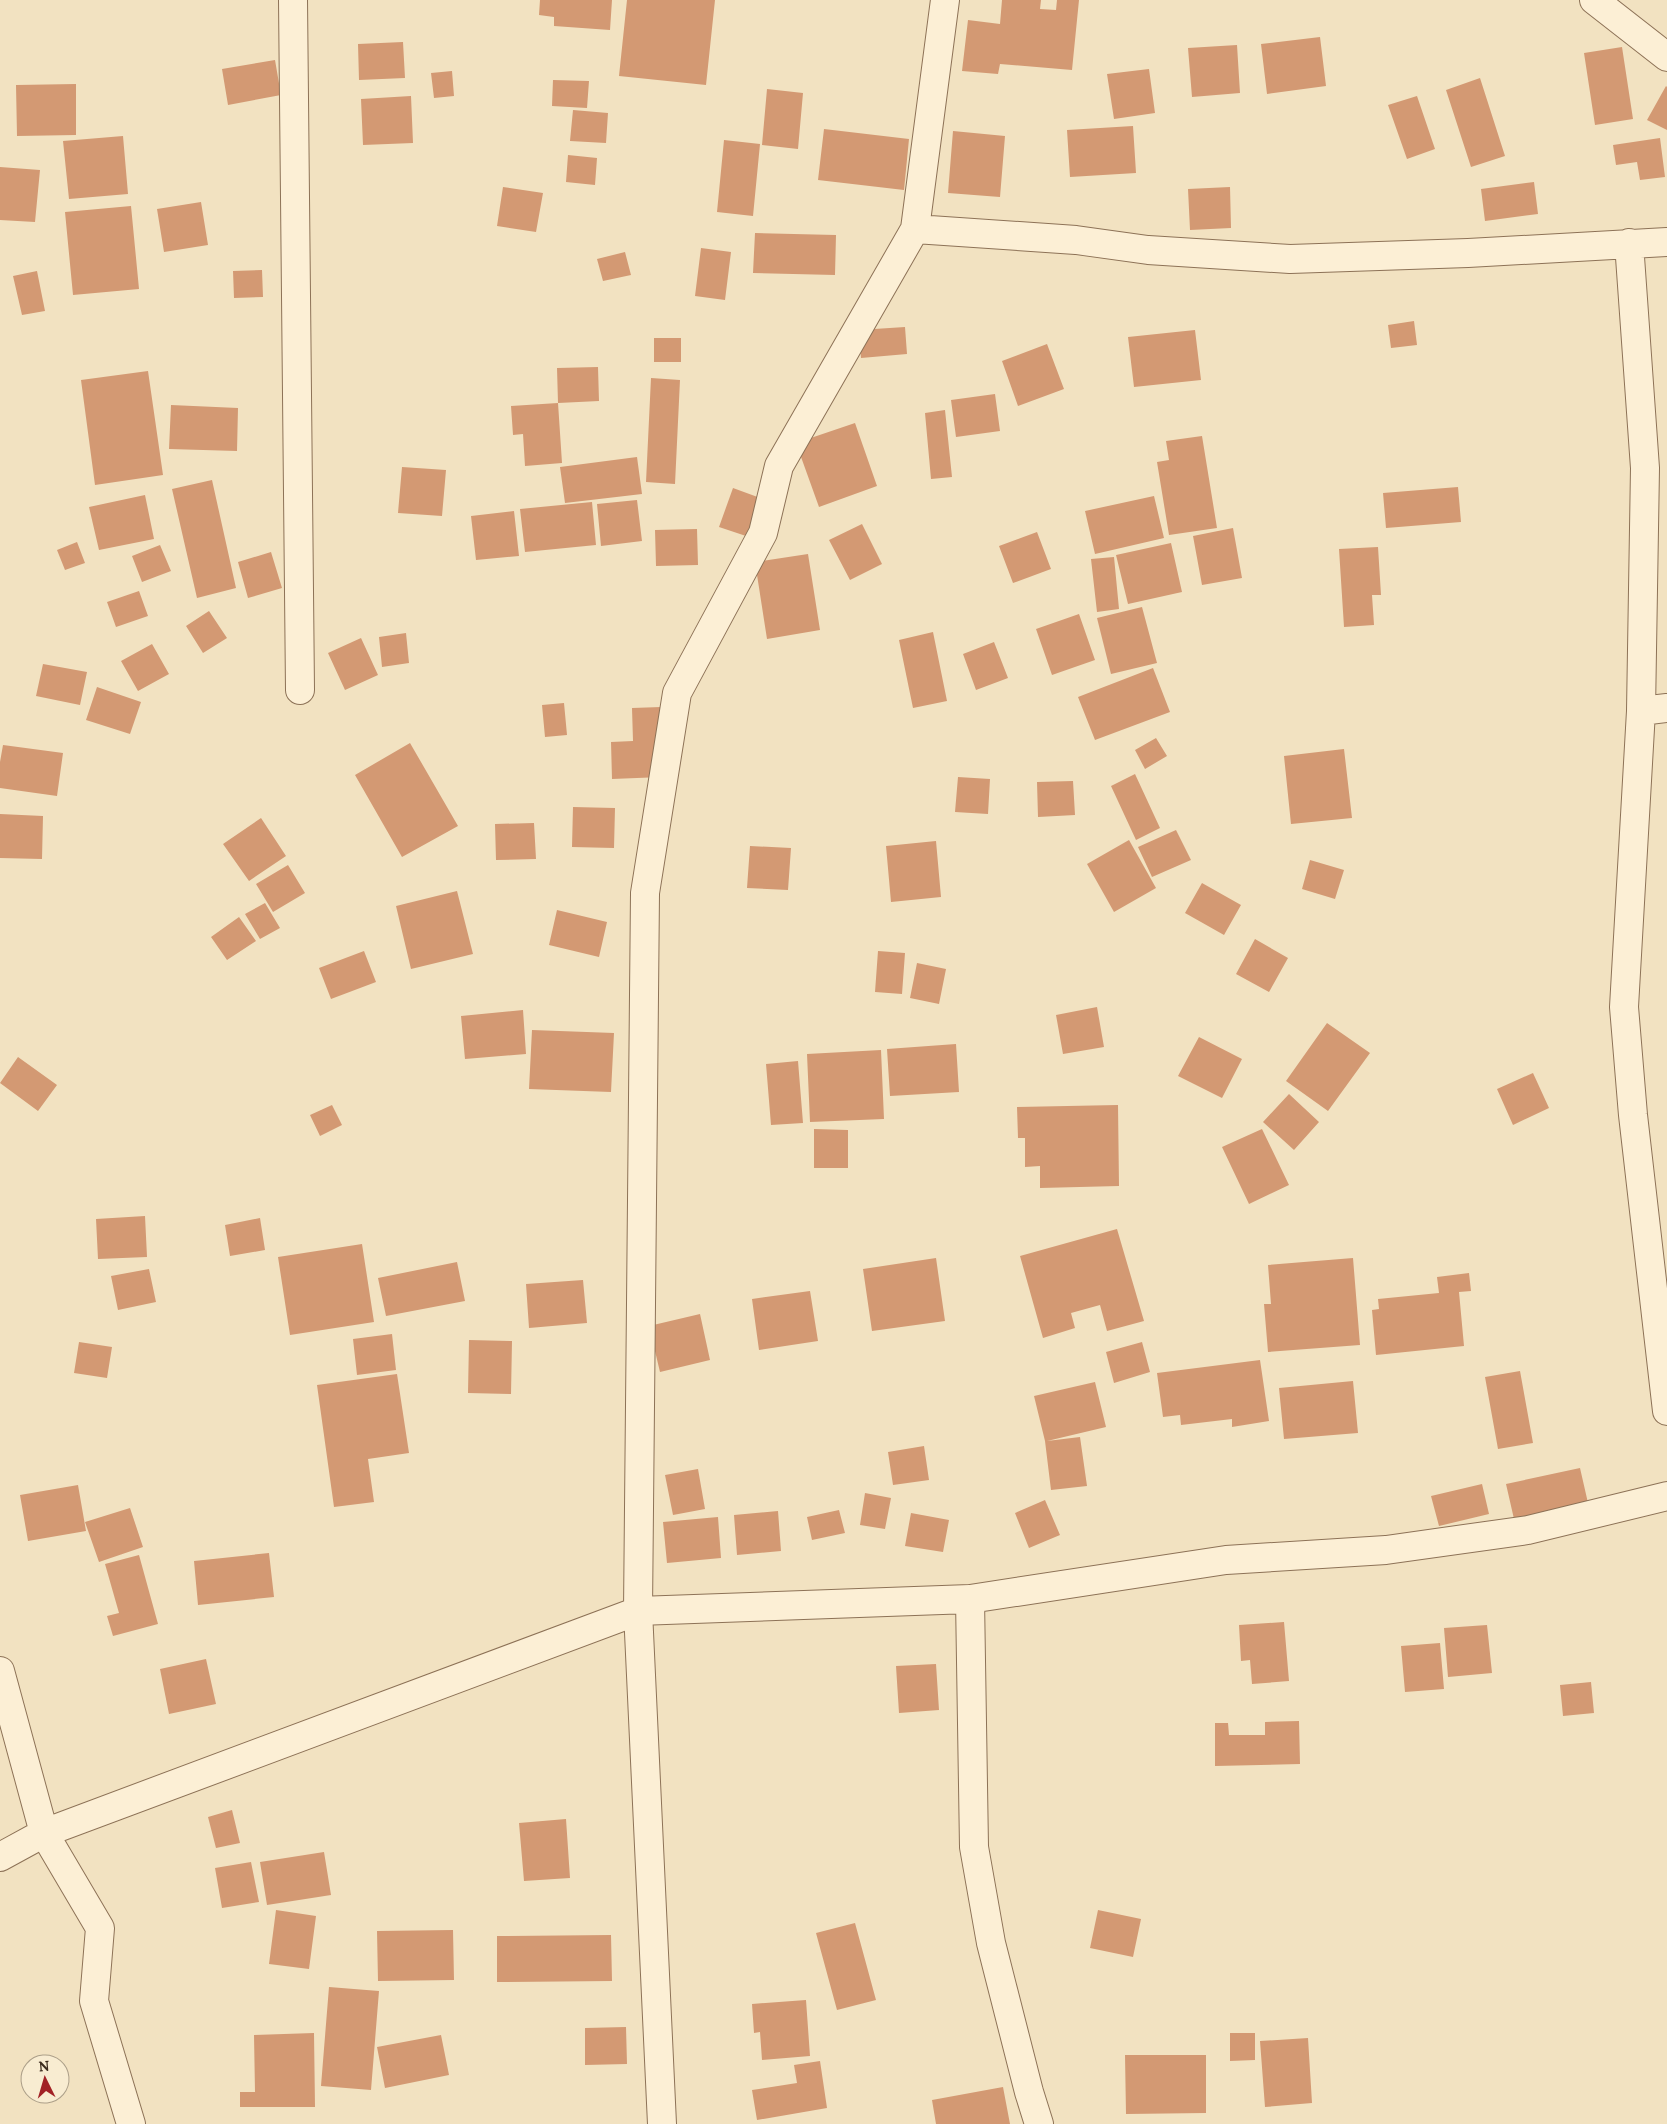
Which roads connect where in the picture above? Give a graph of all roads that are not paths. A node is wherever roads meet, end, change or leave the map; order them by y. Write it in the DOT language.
graph roads {
  1 [pos="293,0"];
  2 [pos="945,0"];
  3 [pos="1594,0"];
  4 [pos="1667,56"];
  5 [pos="915,229"];
  6 [pos="1667,242"];
  7 [pos="1629,243"];
  8 [pos="300,690"];
  9 [pos="1654,710"];
  10 [pos="1667,1411"];
  11 [pos="1667,1496"];
  12 [pos="970,1599"];
  13 [pos="638,1611"];
  14 [pos="0,1671"];
  15 [pos="44,1832"];
  16 [pos="0,1857"];
  17 [pos="131,2124"];
  18 [pos="662,2124"];
  19 [pos="1039,2124"];
  1 -- 8 [label="street"];
  2 -- 5 [label="street"];
  3 -- 4 [label="street"];
  5 -- 7 [label="street"];
  5 -- 13 [label="street"];
  6 -- 7 [label="street"];
  7 -- 9 [label="street"];
  9 -- 10 [label="street"];
  11 -- 12 [label="street"];
  12 -- 13 [label="street"];
  12 -- 19 [label="street"];
  13 -- 15 [label="street"];
  13 -- 18 [label="street"];
  14 -- 15 [label="street"];
  15 -- 16 [label="street"];
  15 -- 17 [label="street"];
}
